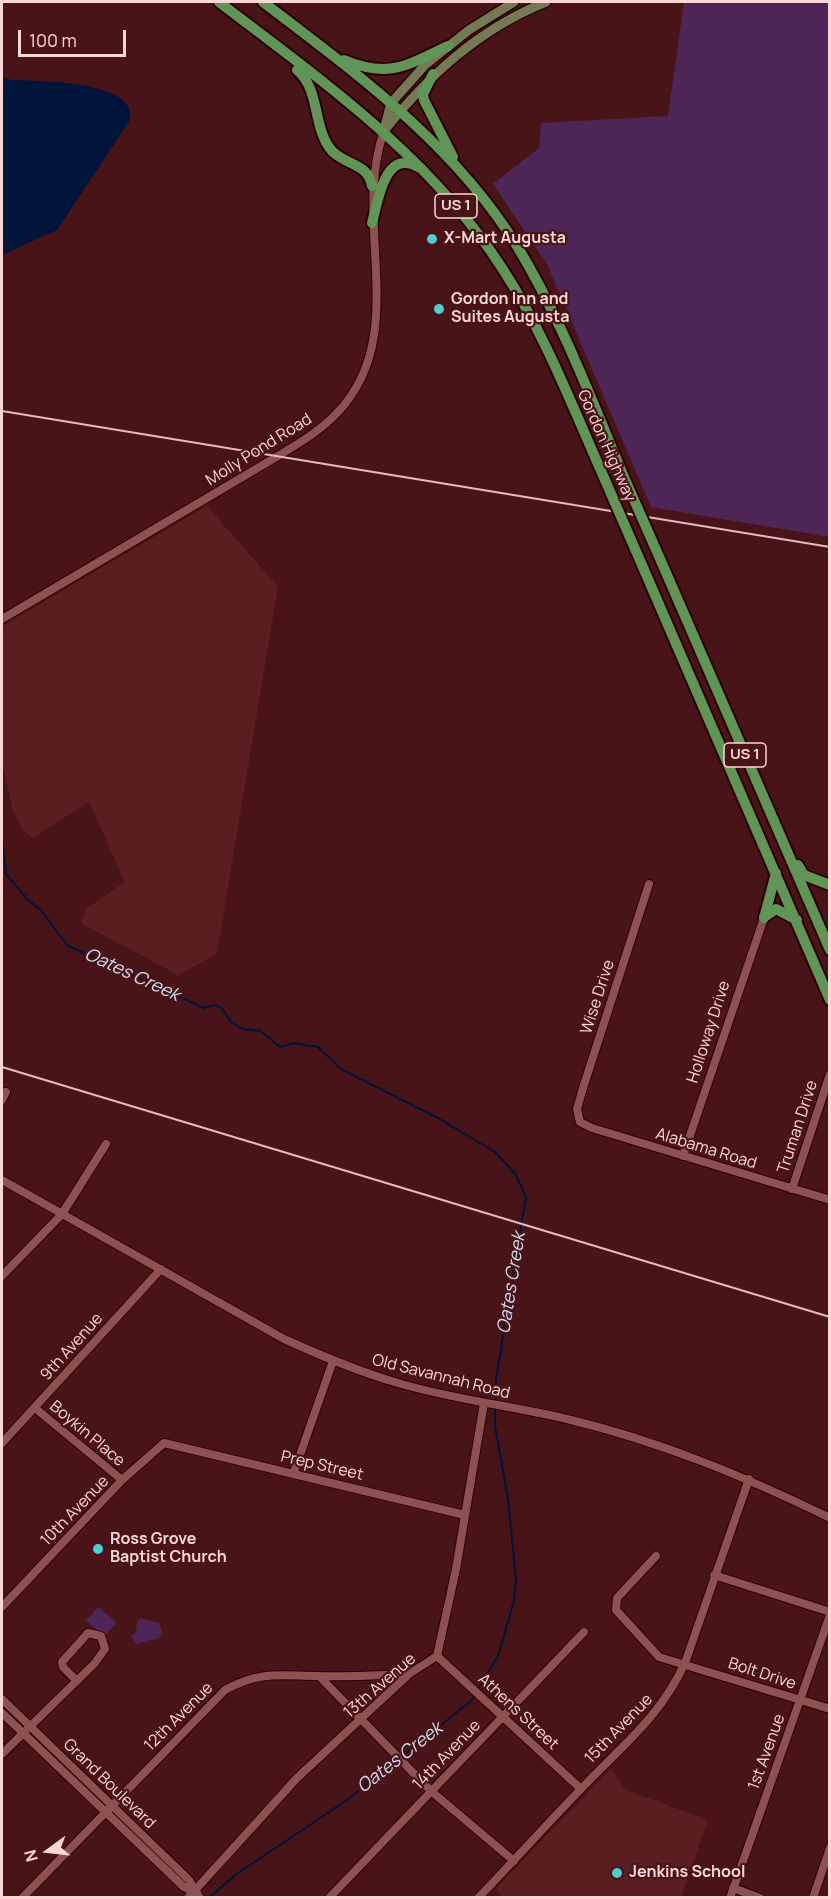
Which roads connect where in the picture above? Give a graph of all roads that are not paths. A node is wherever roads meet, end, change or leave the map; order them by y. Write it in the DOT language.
graph roads {
  1 [pos="219,2"];
  2 [pos="263,2"];
  3 [pos="514,2"];
  4 [pos="546,2"];
  5 [pos="236,15"];
  6 [pos="448,46"];
  7 [pos="332,55"];
  8 [pos="433,74"];
  9 [pos="391,103"];
  10 [pos="400,111"];
  11 [pos="384,131"];
  12 [pos="458,168"];
  13 [pos="428,174"];
  14 [pos="372,186"];
  15 [pos="372,223"];
  16 [pos="2,619"];
  17 [pos="787,853"];
  18 [pos="776,873"];
  19 [pos="649,884"];
  20 [pos="830,885"];
  21 [pos="764,918"];
  22 [pos="796,920"];
  23 [pos="830,950"];
  24 [pos="830,1000"];
  25 [pos="830,1074"];
  26 [pos="578,1119"];
  27 [pos="106,1144"];
  28 [pos="683,1156"];
  29 [pos="2,1180"];
  30 [pos="792,1190"];
  31 [pos="830,1200"];
  32 [pos="62,1214"];
  33 [pos="161,1269"];
  34 [pos="2,1276"];
  35 [pos="333,1361"];
  36 [pos="488,1404"];
  37 [pos="35,1408"];
  38 [pos="2,1443"];
  39 [pos="173,1444"];
  40 [pos="294,1472"];
  41 [pos="749,1479"];
  42 [pos="122,1480"];
  43 [pos="465,1515"];
  44 [pos="830,1518"];
  45 [pos="656,1556"];
  46 [pos="714,1575"];
  47 [pos="2,1608"];
  48 [pos="830,1613"];
  49 [pos="584,1632"];
  50 [pos="437,1656"];
  51 [pos="686,1663"];
  52 [pos="409,1674"];
  53 [pos="319,1676"];
  54 [pos="77,1681"];
  55 [pos="2,1699"];
  56 [pos="800,1700"];
  57 [pos="830,1709"];
  58 [pos="2,1713"];
  59 [pos="504,1717"];
  60 [pos="361,1720"];
  61 [pos="26,1730"];
  62 [pos="2,1754"];
  63 [pos="580,1789"];
  64 [pos="431,1791"];
  65 [pos="112,1805"];
  66 [pos="105,1813"];
  67 [pos="830,1848"];
  68 [pos="514,1861"];
  69 [pos="733,1888"];
  70 [pos="194,1896"];
  71 [pos="22,1898"];
  72 [pos="329,1898"];
  73 [pos="478,1898"];
  74 [pos="730,1898"];
  75 [pos="760,1898"];
  76 [pos="813,1898"];
  1 -- 5 [label="highway, Gordon Highway / US 1"];
  2 -- 7 [label="highway, Gordon Highway / US 1"];
  3 -- 6 [label="main road"];
  4 -- 8 [label="main road"];
  5 -- 11 [label="highway, Gordon Highway / US 1"];
  5 -- 14 [label="highway"];
  6 -- 7 [label="highway"];
  6 -- 9 [label="main road"];
  7 -- 9 [label="highway, Gordon Highway / US 1"];
  8 -- 10 [label="main road"];
  8 -- 12 [label="highway"];
  9 -- 10 [label="highway, Gordon Highway / US 1"];
  9 -- 11 [label="main road"];
  10 -- 11 [label="main road"];
  10 -- 12 [label="highway, Gordon Highway / US 1"];
  11 -- 13 [label="highway, Gordon Highway / US 1"];
  11 -- 14 [label="street, Molly Pond Road"];
  12 -- 17 [label="highway, Gordon Highway / US 1, bridge"];
  13 -- 15 [label="highway"];
  13 -- 18 [label="highway, Gordon Highway / US 1, bridge"];
  14 -- 15 [label="street, Molly Pond Road"];
  15 -- 16 [label="street, Molly Pond Road"];
  17 -- 20 [label="highway"];
  17 -- 23 [label="highway, Gordon Highway / US 1"];
  18 -- 21 [label="highway"];
  18 -- 22 [label="highway, Gordon Highway / US 1"];
  19 -- 26 [label="street, Wise Drive"];
  21 -- 22 [label="highway"];
  21 -- 28 [label="street, Holloway Drive"];
  22 -- 24 [label="highway, Gordon Highway / US 1"];
  25 -- 30 [label="street, Truman Drive"];
  26 -- 28 [label="street, Alabama Road"];
  27 -- 32 [label="street"];
  28 -- 30 [label="street, Alabama Road"];
  29 -- 32 [label="street, Old Savannah Road"];
  30 -- 31 [label="street, Alabama Road"];
  32 -- 33 [label="street, Old Savannah Road"];
  32 -- 34 [label="street"];
  33 -- 35 [label="street, Old Savannah Road"];
  33 -- 37 [label="street, 9th Avenue"];
  35 -- 36 [label="street, Old Savannah Road"];
  35 -- 40 [label="street"];
  36 -- 41 [label="street, Old Savannah Road"];
  36 -- 43 [label="street, 13th Avenue"];
  37 -- 38 [label="street, 9th Avenue"];
  37 -- 42 [label="street, Boykin Place"];
  39 -- 40 [label="street, Prep Street"];
  39 -- 42 [label="street, 10th Avenue"];
  40 -- 43 [label="street, Prep Street"];
  41 -- 44 [label="street, Old Savannah Road"];
  41 -- 46 [label="street, 15th Avenue"];
  42 -- 47 [label="street, 10th Avenue"];
  43 -- 50 [label="street, 13th Avenue"];
  45 -- 51 [label="street, Bolt Drive"];
  46 -- 48 [label="street"];
  46 -- 51 [label="street, 15th Avenue"];
  48 -- 56 [label="street, 1st Avenue"];
  49 -- 59 [label="street, 14th Avenue"];
  50 -- 52 [label="street, 13th Avenue"];
  50 -- 59 [label="street, Athens Street"];
  51 -- 56 [label="street, Bolt Drive"];
  51 -- 63 [label="street, 15th Avenue"];
  52 -- 53 [label="street, 12th Avenue"];
  52 -- 60 [label="street, 13th Avenue"];
  53 -- 60 [label="street"];
  53 -- 65 [label="street, 12th Avenue"];
  54 -- 54 [label="street"];
  54 -- 61 [label="street"];
  55 -- 61 [label="street, Grand Boulevard"];
  56 -- 57 [label="street, Bolt Drive"];
  56 -- 69 [label="street, 1st Avenue"];
  58 -- 61 [label="street, Grand Boulevard"];
  59 -- 63 [label="street, Athens Street"];
  59 -- 64 [label="street, 14th Avenue"];
  60 -- 64 [label="street"];
  60 -- 70 [label="street, 13th Avenue"];
  61 -- 62 [label="street"];
  61 -- 65 [label="street, Grand Boulevard"];
  61 -- 66 [label="street, Grand Boulevard"];
  63 -- 68 [label="street, 15th Avenue"];
  64 -- 68 [label="street"];
  64 -- 72 [label="street, 14th Avenue"];
  65 -- 66 [label="street, 12th Avenue"];
  65 -- 70 [label="street, Grand Boulevard"];
  66 -- 70 [label="street, Grand Boulevard"];
  66 -- 71 [label="street, 12th Avenue"];
  67 -- 76 [label="street"];
  68 -- 73 [label="street, 15th Avenue"];
  69 -- 74 [label="street, 1st Avenue"];
  69 -- 75 [label="street"];
}
